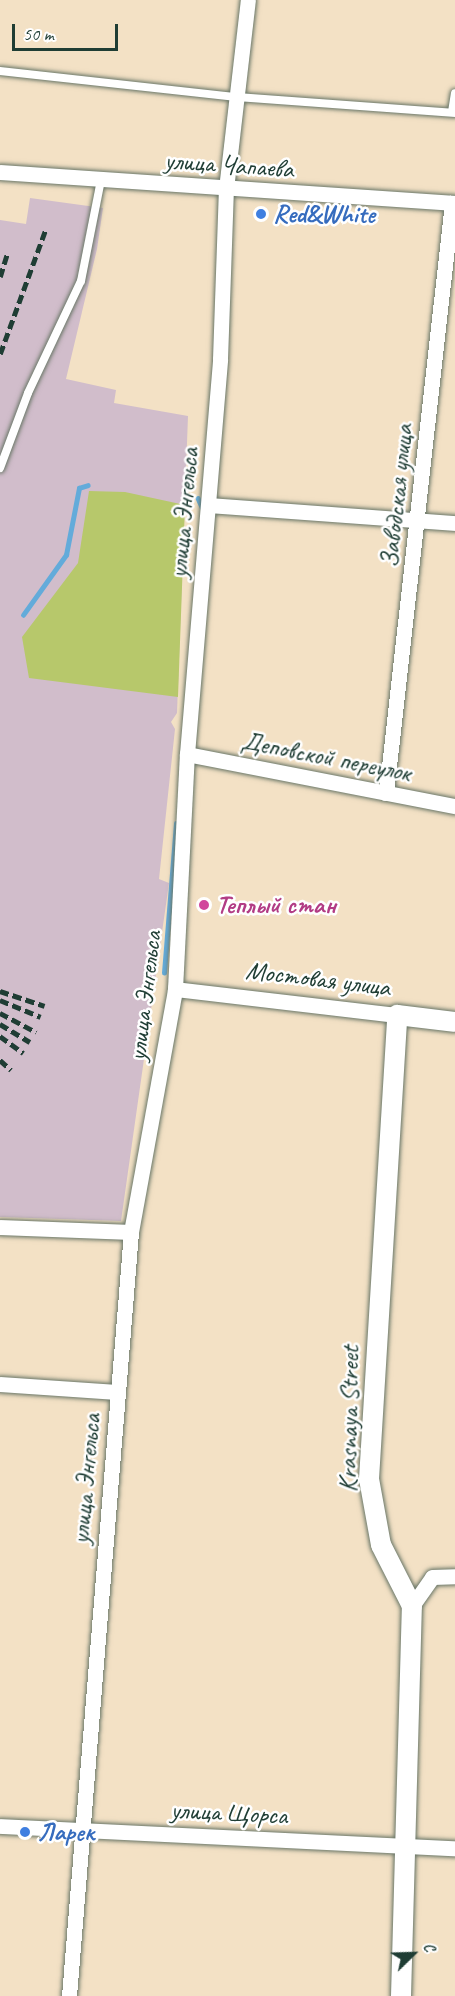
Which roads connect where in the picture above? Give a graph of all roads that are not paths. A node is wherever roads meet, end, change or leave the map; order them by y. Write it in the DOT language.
graph roads {
  1 [pos="248,0"];
  2 [pos="0,71"];
  3 [pos="455,93"];
  4 [pos="237,97"];
  5 [pos="454,112"];
  6 [pos="0,172"];
  7 [pos="101,180"];
  8 [pos="226,189"];
  9 [pos="454,203"];
  10 [pos="0,468"];
  11 [pos="209,505"];
  12 [pos="419,521"];
  13 [pos="455,523"];
  14 [pos="188,754"];
  15 [pos="386,793"];
  16 [pos="455,806"];
  17 [pos="176,989"];
  18 [pos="397,1016"];
  19 [pos="455,1022"];
  20 [pos="0,1227"];
  21 [pos="131,1232"];
  22 [pos="0,1384"];
  23 [pos="117,1392"];
  24 [pos="455,1576"];
  25 [pos="412,1606"];
  26 [pos="0,1826"];
  27 [pos="80,1830"];
  28 [pos="405,1846"];
  29 [pos="455,1848"];
  30 [pos="69,1996"];
  31 [pos="401,1996"];
  1 -- 4 [label="street, улица Энгельса"];
  2 -- 4 [label="lane"];
  3 -- 5 [label="lane"];
  4 -- 5 [label="lane"];
  4 -- 8 [label="street, улица Энгельса"];
  6 -- 7 [label="street, улица Чапаева"];
  7 -- 8 [label="street, улица Чапаева"];
  7 -- 10 [label="lane"];
  8 -- 9 [label="street, улица Чапаева"];
  8 -- 11 [label="street, улица Энгельса"];
  9 -- 12 [label="street, Заводская улица"];
  11 -- 12 [label="street"];
  11 -- 14 [label="street, улица Энгельса"];
  12 -- 13 [label="street"];
  12 -- 15 [label="street, Заводская улица"];
  14 -- 15 [label="street, Деповской переулок"];
  14 -- 17 [label="street, улица Энгельса"];
  15 -- 16 [label="street, Деповской переулок"];
  17 -- 18 [label="street, Мостовая улица"];
  17 -- 21 [label="street, улица Энгельса"];
  18 -- 19 [label="street, Мостовая улица"];
  18 -- 25 [label="street, Krasnaya Street"];
  20 -- 21 [label="street"];
  21 -- 23 [label="street, улица Энгельса"];
  22 -- 23 [label="street"];
  23 -- 27 [label="street, улица Энгельса"];
  24 -- 25 [label="street"];
  25 -- 28 [label="street, Krasnaya Street"];
  26 -- 27 [label="street, улица Щорса"];
  27 -- 28 [label="street, улица Щорса"];
  27 -- 30 [label="street, улица Энгельса"];
  28 -- 29 [label="street, улица Щорса"];
  28 -- 31 [label="street, Krasnaya Street"];
}
